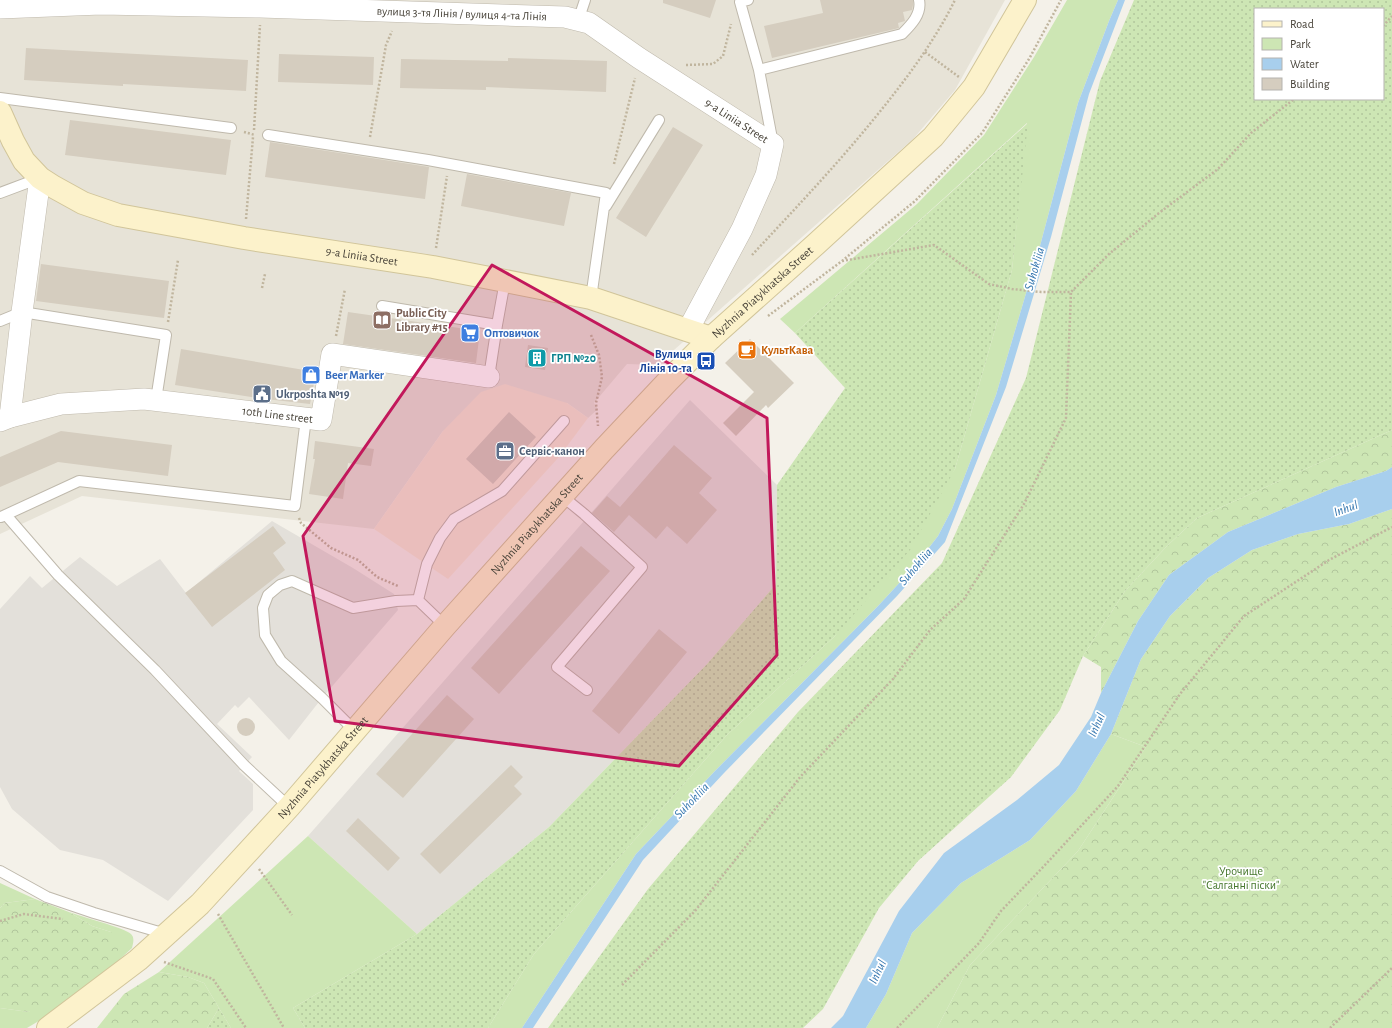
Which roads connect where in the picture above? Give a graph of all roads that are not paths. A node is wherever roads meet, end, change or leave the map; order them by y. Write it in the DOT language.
graph roads {
  1 [pos="585,0"];
  2 [pos="748,0"];
  3 [pos="919,0"];
  4 [pos="1025,0"];
  5 [pos="0,8"];
  6 [pos="570,13"];
  7 [pos="759,70"];
  8 [pos="0,98"];
  9 [pos="0,112"];
  10 [pos="659,120"];
  11 [pos="231,128"];
  12 [pos="268,135"];
  13 [pos="773,144"];
  14 [pos="40,178"];
  15 [pos="0,193"];
  16 [pos="604,210"];
  17 [pos="505,281"];
  18 [pos="591,298"];
  19 [pos="382,306"];
  20 [pos="22,312"];
  21 [pos="0,321"];
  22 [pos="497,325"];
  23 [pos="688,330"];
  24 [pos="711,338"];
  25 [pos="489,377"];
  26 [pos="156,400"];
  27 [pos="306,418"];
  28 [pos="5,419"];
  29 [pos="564,421"];
  30 [pos="562,496"];
  31 [pos="3,516"];
  32 [pos="418,600"];
  33 [pos="444,626"];
  34 [pos="587,690"];
  35 [pos="355,731"];
  36 [pos="289,807"];
  37 [pos="0,871"];
  38 [pos="167,935"];
  39 [pos="50,1028"];
  1 -- 6 [label="lane"];
  2 -- 7 [label="lane"];
  3 -- 7 [label="lane"];
  4 -- 24 [label="street, Nyzhnia Piatykhatska Street"];
  5 -- 6 [label="street, вулиця 3-тя Лінія / вулиця 4-та Лінія"];
  6 -- 13 [label="street, 9-a Liniia Street"];
  7 -- 13 [label="lane"];
  8 -- 11 [label="lane"];
  9 -- 14 [label="street"];
  10 -- 16 [label="lane"];
  12 -- 16 [label="lane"];
  13 -- 23 [label="street, 9-a Liniia Street"];
  14 -- 15 [label="lane"];
  14 -- 17 [label="street, 9-a Liniia Street"];
  14 -- 20 [label="street, 10th Line street"];
  16 -- 18 [label="lane"];
  17 -- 18 [label="street, 9-a Liniia Street"];
  17 -- 22 [label="lane"];
  18 -- 23 [label="street, 9-a Liniia Street"];
  19 -- 22 [label="lane"];
  20 -- 21 [label="lane"];
  20 -- 26 [label="lane"];
  20 -- 28 [label="street, 10th Line street"];
  22 -- 25 [label="lane"];
  23 -- 24 [label="street, 9-a Liniia Street"];
  24 -- 30 [label="street, Nyzhnia Piatykhatska Street"];
  25 -- 27 [label="street, 10th Line street"];
  26 -- 27 [label="street, 10th Line street"];
  26 -- 28 [label="street, 10th Line street"];
  27 -- 31 [label="lane"];
  29 -- 32 [label="lane"];
  30 -- 33 [label="street, Nyzhnia Piatykhatska Street"];
  30 -- 34 [label="lane"];
  31 -- 36 [label="lane"];
  32 -- 33 [label="lane"];
  32 -- 35 [label="lane"];
  33 -- 35 [label="street, Nyzhnia Piatykhatska Street"];
  35 -- 36 [label="street, Nyzhnia Piatykhatska Street"];
  36 -- 38 [label="street, Nyzhnia Piatykhatska Street"];
  37 -- 38 [label="lane"];
  38 -- 39 [label="street, Nyzhnia Piatykhatska Street"];
}
